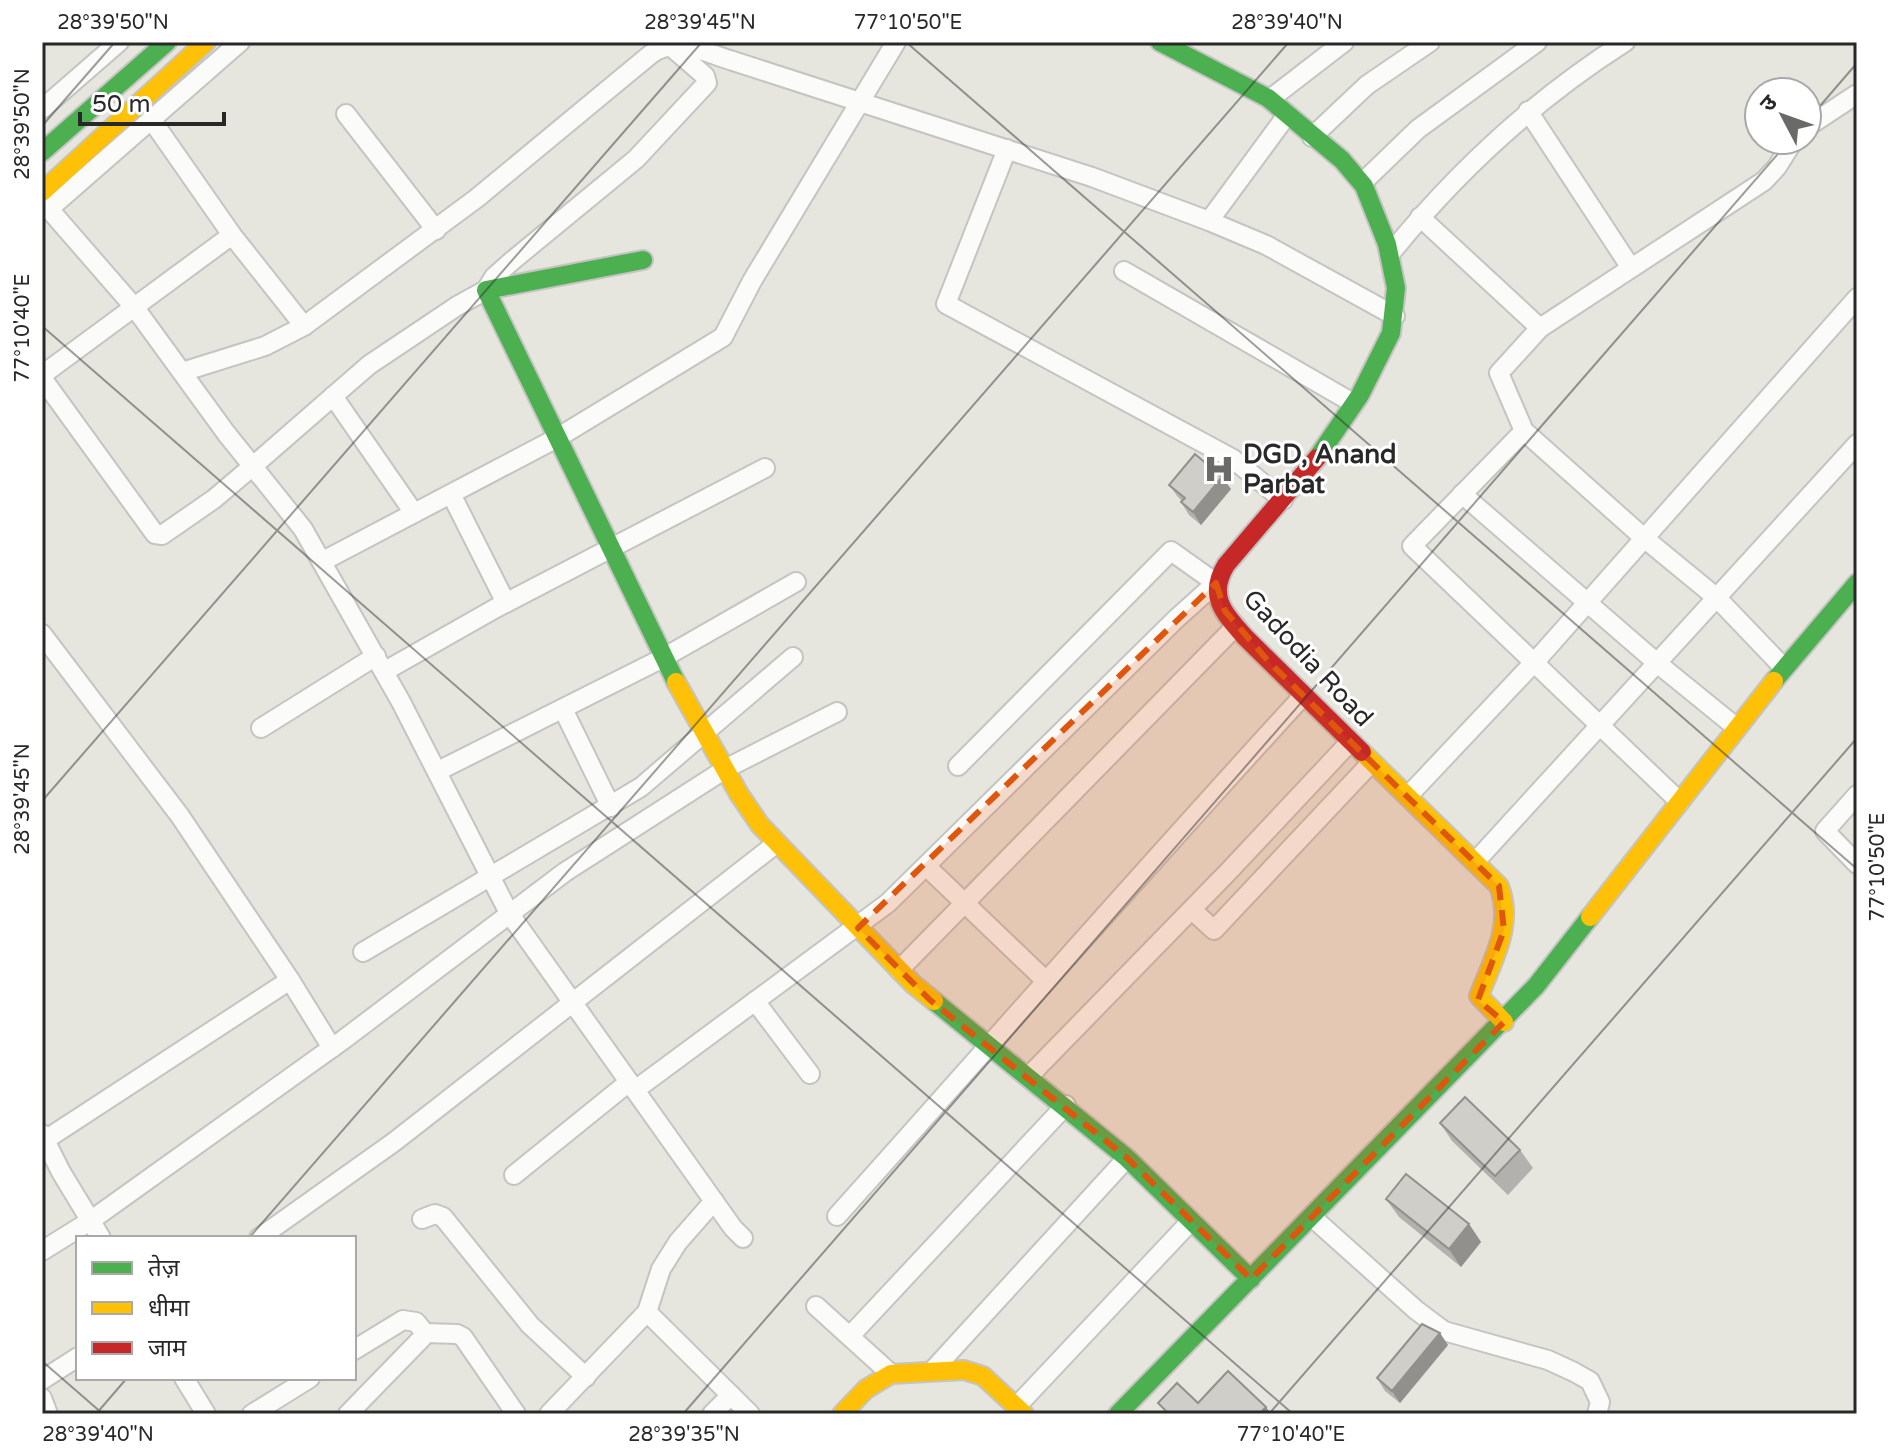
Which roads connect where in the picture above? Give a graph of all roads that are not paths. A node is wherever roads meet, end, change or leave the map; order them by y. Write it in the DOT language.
graph roads {
  1 [pos="119,42"];
  2 [pos="167,42"];
  3 [pos="206,42"];
  4 [pos="240,42"];
  5 [pos="896,42"];
  6 [pos="1160,42"];
  7 [pos="1344,42"];
  8 [pos="1430,42"];
  9 [pos="1537,42"];
  10 [pos="1625,42"];
  11 [pos="668,44"];
  12 [pos="1180,47"];
  13 [pos="1857,94"];
  14 [pos="1270,99"];
  15 [pos="858,102"];
  16 [pos="42,109"];
  17 [pos="1528,111"];
  18 [pos="346,114"];
  19 [pos="1287,115"];
  20 [pos="1823,116"];
  21 [pos="151,119"];
  22 [pos="1312,137"];
  23 [pos="1007,149"];
  24 [pos="42,152"];
  25 [pos="1784,156"];
  26 [pos="1362,183"];
  27 [pos="44,200"];
  28 [pos="1420,217"];
  29 [pos="1209,221"];
  30 [pos="436,230"];
  31 [pos="232,235"];
  32 [pos="1390,254"];
  33 [pos="643,260"];
  34 [pos="1631,268"];
  35 [pos="1124,271"];
  36 [pos="486,290"];
  37 [pos="1857,298"];
  38 [pos="135,308"];
  39 [pos="1395,316"];
  40 [pos="304,326"];
  41 [pos="1540,328"];
  42 [pos="182,372"];
  43 [pos="42,377"];
  44 [pos="333,396"];
  45 [pos="1353,403"];
  46 [pos="1524,431"];
  47 [pos="557,438"];
  48 [pos="1857,444"];
  49 [pos="253,466"];
  50 [pos="765,468"];
  51 [pos="451,494"];
  52 [pos="1462,494"];
  53 [pos="1283,500"];
  54 [pos="414,513"];
  55 [pos="1644,538"];
  56 [pos="612,549"];
  57 [pos="323,561"];
  58 [pos="796,582"];
  59 [pos="1216,583"];
  60 [pos="1857,583"];
  61 [pos="1717,598"];
  62 [pos="1588,602"];
  63 [pos="506,603"];
  64 [pos="1236,626"];
  65 [pos="45,642"];
  66 [pos="793,657"];
  67 [pos="663,658"];
  68 [pos="1533,663"];
  69 [pos="1657,663"];
  70 [pos="380,664"];
  71 [pos="1784,668"];
  72 [pos="1303,696"];
  73 [pos="563,709"];
  74 [pos="837,712"];
  75 [pos="1600,727"];
  76 [pos="261,728"];
  77 [pos="1737,728"];
  78 [pos="706,732"];
  79 [pos="1350,742"];
  80 [pos="1372,762"];
  81 [pos="958,766"];
  82 [pos="727,768"];
  83 [pos="438,771"];
  84 [pos="1857,795"];
  85 [pos="1408,796"];
  86 [pos="1680,802"];
  87 [pos="611,807"];
  88 [pos="777,843"];
  89 [pos="1475,862"];
  90 [pos="1857,864"];
  91 [pos="927,867"];
  92 [pos="490,875"];
  93 [pos="964,903"];
  94 [pos="1192,910"];
  95 [pos="509,913"];
  96 [pos="858,928"];
  97 [pos="363,952"];
  98 [pos="899,970"];
  99 [pos="290,980"];
  100 [pos="1046,981"];
  101 [pos="572,1001"];
  102 [pos="755,1001"];
  103 [pos="1504,1022"];
  104 [pos="991,1045"];
  105 [pos="332,1048"];
  106 [pos="810,1074"];
  107 [pos="1029,1076"];
  108 [pos="632,1086"];
  109 [pos="1066,1105"];
  110 [pos="43,1139"];
  111 [pos="1127,1158"];
  112 [pos="514,1175"];
  113 [pos="714,1201"];
  114 [pos="837,1216"];
  115 [pos="1312,1217"];
  116 [pos="422,1219"];
  117 [pos="90,1221"];
  118 [pos="1191,1221"];
  119 [pos="100,1236"];
  120 [pos="262,1236"];
  121 [pos="743,1238"];
  122 [pos="42,1251"];
  123 [pos="1251,1279"];
  124 [pos="816,1306"];
  125 [pos="647,1312"];
  126 [pos="425,1333"];
  127 [pos="850,1336"];
  128 [pos="356,1349"];
  129 [pos="76,1358"];
  130 [pos="933,1370"];
  131 [pos="891,1374"];
  132 [pos="586,1377"];
  133 [pos="42,1380"];
  134 [pos="185,1380"];
  135 [pos="307,1380"];
  136 [pos="731,1395"];
  137 [pos="42,1398"];
  138 [pos="1020,1410"];
  139 [pos="48,1414"];
  140 [pos="206,1414"];
  141 [pos="252,1414"];
  142 [pos="348,1414"];
  143 [pos="516,1414"];
  144 [pos="549,1414"];
  145 [pos="712,1414"];
  146 [pos="750,1414"];
  147 [pos="842,1414"];
  148 [pos="1118,1414"];
  149 [pos="1597,1414"];
  1 -- 16 [label="street"];
  2 -- 24 [label="street"];
  3 -- 27 [label="street"];
  4 -- 21 [label="street"];
  5 -- 15 [label="street"];
  6 -- 12 [label="street, Gadodia Road"];
  7 -- 14 [label="street"];
  8 -- 22 [label="street"];
  9 -- 26 [label="street"];
  10 -- 17 [label="street"];
  11 -- 15 [label="street"];
  11 -- 30 [label="street"];
  11 -- 36 [label="street"];
  12 -- 14 [label="street, Gadodia Road"];
  13 -- 20 [label="street"];
  14 -- 19 [label="street, Gadodia Road"];
  15 -- 23 [label="street"];
  15 -- 47 [label="street"];
  17 -- 28 [label="street"];
  17 -- 34 [label="street"];
  18 -- 30 [label="street"];
  19 -- 22 [label="street, Gadodia Road"];
  19 -- 29 [label="street"];
  21 -- 27 [label="street"];
  21 -- 31 [label="street"];
  22 -- 26 [label="street, Gadodia Road"];
  23 -- 29 [label="street"];
  23 -- 53 [label="street"];
  25 -- 34 [label="street"];
  26 -- 32 [label="street, Gadodia Road"];
  27 -- 38 [label="street"];
  28 -- 32 [label="street"];
  28 -- 41 [label="street"];
  29 -- 39 [label="street"];
  30 -- 40 [label="street"];
  31 -- 38 [label="street"];
  31 -- 40 [label="street"];
  32 -- 39 [label="street, Gadodia Road"];
  33 -- 36 [label="street"];
  34 -- 41 [label="street"];
  35 -- 45 [label="street"];
  36 -- 44 [label="street"];
  36 -- 47 [label="street"];
  37 -- 55 [label="street"];
  38 -- 42 [label="street"];
  38 -- 43 [label="street"];
  39 -- 45 [label="street, Gadodia Road"];
  40 -- 42 [label="street"];
  41 -- 46 [label="street"];
  42 -- 49 [label="street"];
  43 -- 49 [label="street"];
  44 -- 49 [label="street"];
  44 -- 54 [label="street"];
  45 -- 53 [label="street, Gadodia Road"];
  46 -- 52 [label="street"];
  46 -- 55 [label="street"];
  47 -- 51 [label="street"];
  47 -- 56 [label="street"];
  48 -- 61 [label="street"];
  49 -- 57 [label="street"];
  50 -- 56 [label="street"];
  51 -- 54 [label="street"];
  51 -- 63 [label="street"];
  52 -- 62 [label="street"];
  52 -- 68 [label="street"];
  53 -- 59 [label="street, Gadodia Road"];
  54 -- 57 [label="street"];
  55 -- 61 [label="street"];
  55 -- 62 [label="street"];
  56 -- 63 [label="street"];
  56 -- 67 [label="street"];
  57 -- 70 [label="street"];
  58 -- 67 [label="street"];
  59 -- 64 [label="street, Gadodia Road"];
  59 -- 81 [label="street"];
  59 -- 91 [label="street"];
  60 -- 71 [label="street"];
  61 -- 69 [label="street"];
  61 -- 71 [label="street"];
  62 -- 68 [label="street"];
  62 -- 69 [label="street"];
  63 -- 70 [label="street"];
  64 -- 72 [label="street, Gadodia Road"];
  64 -- 93 [label="street"];
  65 -- 99 [label="street"];
  66 -- 78 [label="street"];
  67 -- 73 [label="street"];
  67 -- 78 [label="street"];
  68 -- 75 [label="street"];
  68 -- 85 [label="street"];
  69 -- 75 [label="street"];
  69 -- 77 [label="street"];
  70 -- 76 [label="street"];
  70 -- 83 [label="street"];
  71 -- 77 [label="street"];
  72 -- 79 [label="street, Gadodia Road"];
  72 -- 100 [label="street"];
  73 -- 83 [label="street"];
  73 -- 87 [label="street"];
  74 -- 82 [label="street"];
  75 -- 86 [label="street"];
  75 -- 89 [label="street"];
  77 -- 86 [label="street"];
  78 -- 82 [label="street"];
  78 -- 87 [label="street"];
  79 -- 80 [label="street, Gadodia Road"];
  79 -- 94 [label="street"];
  80 -- 85 [label="street, Gadodia Road"];
  80 -- 94 [label="street"];
  82 -- 88 [label="street"];
  82 -- 95 [label="street"];
  83 -- 92 [label="street"];
  84 -- 90 [label="street"];
  85 -- 89 [label="street, Gadodia Road"];
  86 -- 103 [label="street"];
  87 -- 92 [label="street"];
  88 -- 96 [label="street"];
  88 -- 101 [label="street"];
  89 -- 103 [label="street, Gadodia Road"];
  91 -- 93 [label="street"];
  91 -- 96 [label="street"];
  92 -- 95 [label="street"];
  92 -- 97 [label="street"];
  93 -- 98 [label="street"];
  93 -- 100 [label="street"];
  94 -- 107 [label="street"];
  95 -- 101 [label="street"];
  95 -- 105 [label="street"];
  96 -- 98 [label="street"];
  96 -- 102 [label="street"];
  98 -- 104 [label="street"];
  99 -- 105 [label="street"];
  99 -- 110 [label="street"];
  100 -- 104 [label="street"];
  101 -- 108 [label="street"];
  101 -- 120 [label="street"];
  102 -- 106 [label="street"];
  102 -- 108 [label="street"];
  103 -- 115 [label="street"];
  104 -- 107 [label="street"];
  104 -- 114 [label="street"];
  105 -- 117 [label="street"];
  107 -- 109 [label="street"];
  108 -- 112 [label="street"];
  108 -- 113 [label="street"];
  109 -- 111 [label="street"];
  109 -- 127 [label="street"];
  110 -- 117 [label="street"];
  111 -- 118 [label="street"];
  111 -- 130 [label="street"];
  113 -- 121 [label="street"];
  113 -- 125 [label="street"];
  115 -- 123 [label="street"];
  115 -- 149 [label="street"];
  116 -- 132 [label="street"];
  117 -- 119 [label="street"];
  117 -- 122 [label="street"];
  118 -- 123 [label="street"];
  118 -- 138 [label="street"];
  123 -- 148 [label="street"];
  124 -- 127 [label="street"];
  125 -- 132 [label="street"];
  125 -- 136 [label="street"];
  126 -- 128 [label="street"];
  126 -- 142 [label="street"];
  126 -- 143 [label="street"];
  127 -- 131 [label="street"];
  129 -- 133 [label="street"];
  130 -- 131 [label="street"];
  130 -- 138 [label="street"];
  131 -- 147 [label="street"];
  132 -- 144 [label="street"];
  134 -- 140 [label="street"];
  135 -- 141 [label="street"];
  136 -- 145 [label="street"];
  136 -- 146 [label="street"];
  137 -- 139 [label="street"];
}
